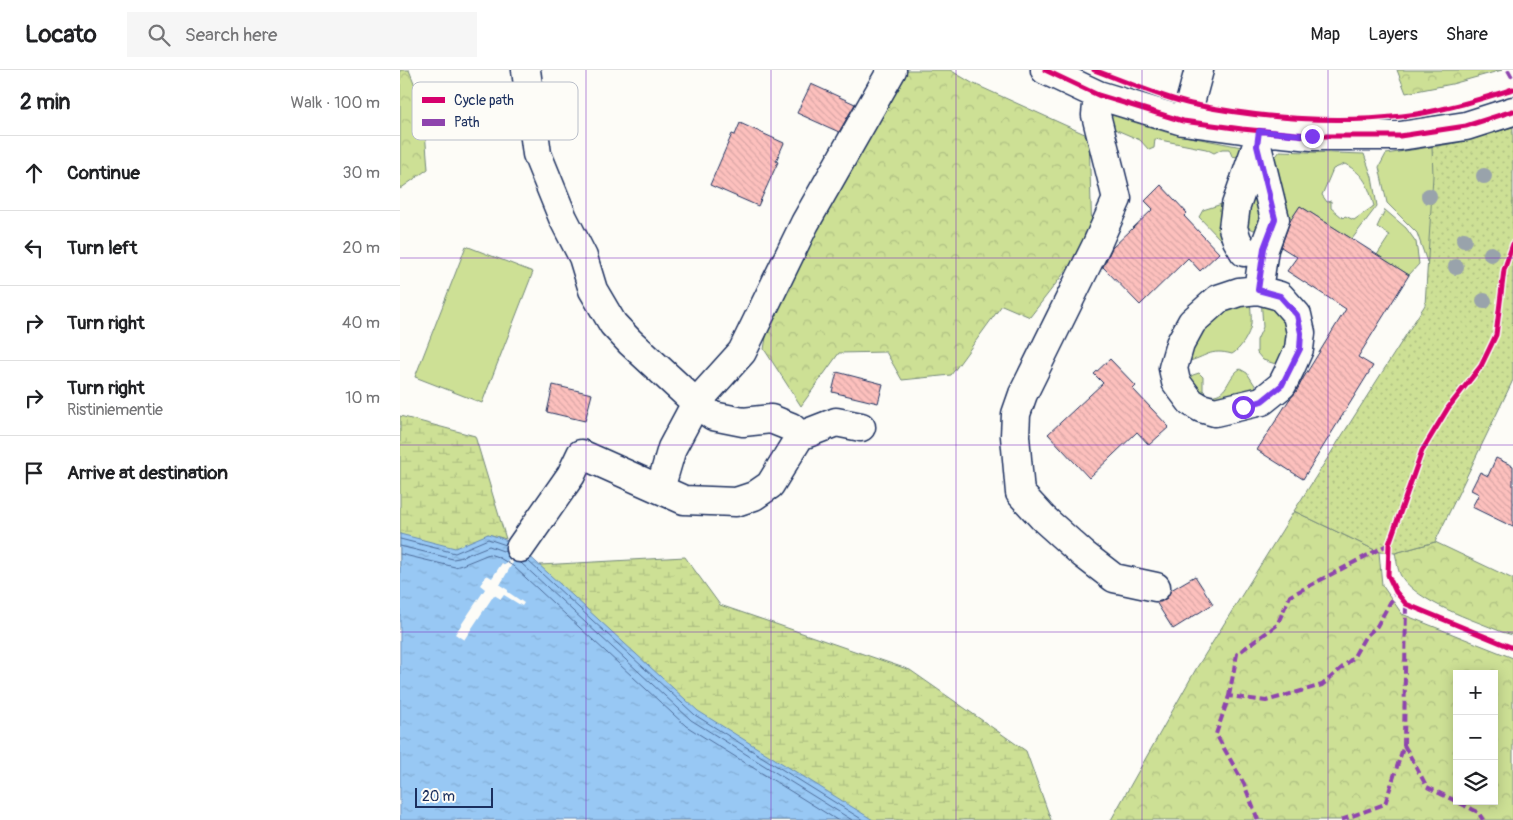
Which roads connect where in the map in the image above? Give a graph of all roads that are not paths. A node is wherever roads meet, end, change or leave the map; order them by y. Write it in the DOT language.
graph roads {
  1 [pos="892,70"];
  2 [pos="1045,70"];
  3 [pos="1199,70"];
  4 [pos="1086,83"];
  5 [pos="1513,111"];
  6 [pos="1183,121"];
  7 [pos="1258,138"];
  8 [pos="535,140"];
  9 [pos="1244,252"];
  10 [pos="1258,290"];
  11 [pos="696,403"];
  12 [pos="861,428"];
  13 [pos="800,436"];
  14 [pos="660,489"];
  15 [pos="520,548"];
  16 [pos="1156,587"];
  1 -- 11 [label="street"];
  2 -- 4 [label="street"];
  3 -- 6 [label="street"];
  4 -- 6 [label="street"];
  4 -- 16 [label="street"];
  5 -- 7 [label="street"];
  6 -- 7 [label="street"];
  7 -- 9 [label="street"];
  7 -- 10 [label="street"];
  8 -- 11 [label="street"];
  10 -- 10 [label="street"];
  11 -- 13 [label="street"];
  11 -- 14 [label="street"];
  12 -- 13 [label="street"];
  13 -- 14 [label="street"];
  14 -- 15 [label="street"];
}
